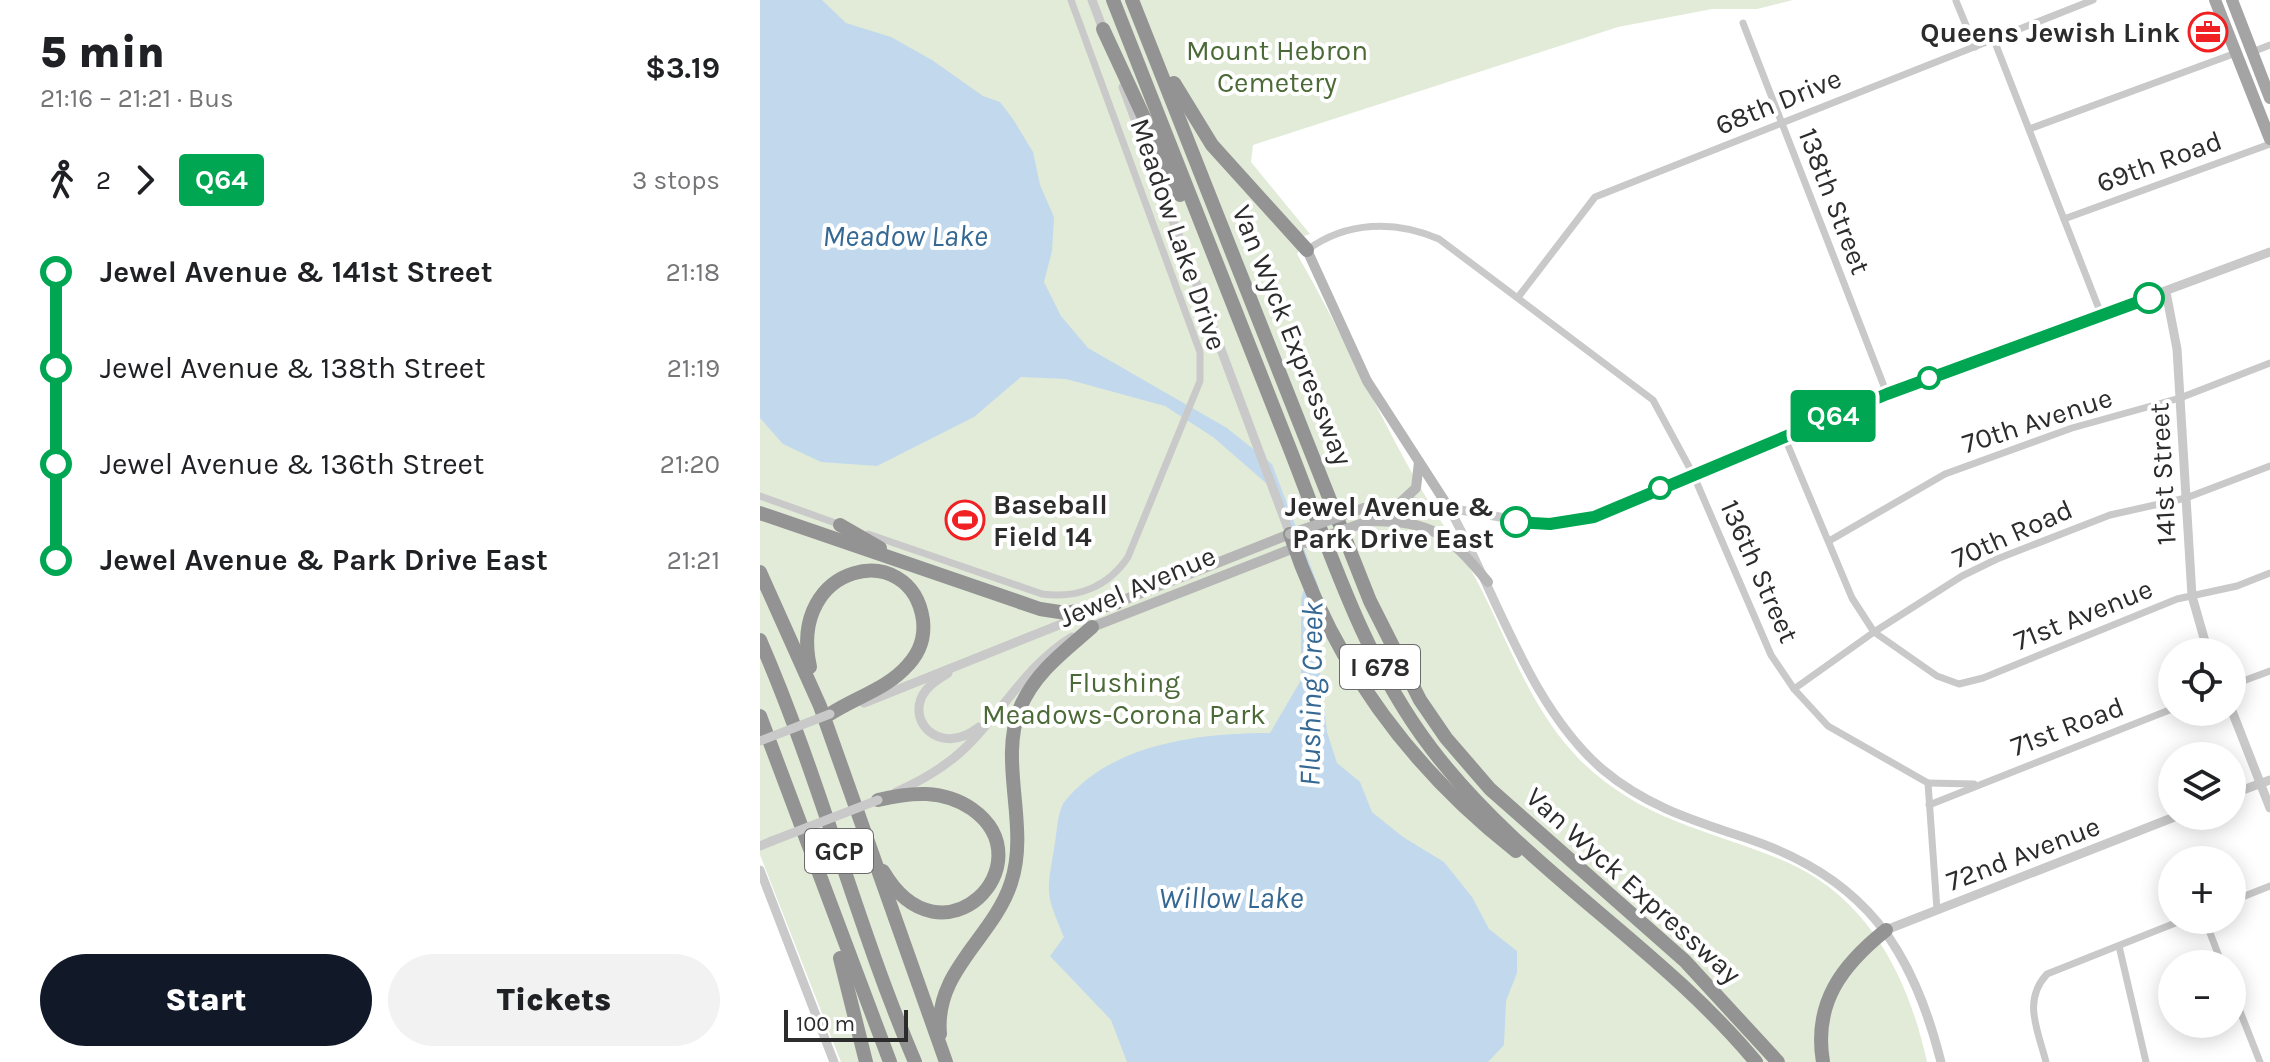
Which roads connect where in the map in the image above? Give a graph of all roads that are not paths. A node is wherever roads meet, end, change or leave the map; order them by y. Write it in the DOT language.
graph roads {
  1 [pos="1071,0"];
  2 [pos="1092,0"];
  3 [pos="1113,0"];
  4 [pos="2066,0"];
  5 [pos="2093,0"];
  6 [pos="2215,0"];
  7 [pos="2232,0"];
  8 [pos="1133,1"];
  9 [pos="1956,1"];
  10 [pos="2070,9"];
  11 [pos="1743,23"];
  12 [pos="1103,29"];
  13 [pos="1994,40"];
  14 [pos="2270,45"];
  15 [pos="1975,47"];
  16 [pos="2252,52"];
  17 [pos="2236,53"];
  18 [pos="2270,98"];
  19 [pos="1781,123"];
  20 [pos="2029,129"];
  21 [pos="2270,142"];
  22 [pos="2064,219"];
  23 [pos="1307,250"];
  24 [pos="2270,252"];
  25 [pos="2166,292"];
  26 [pos="1519,296"];
  27 [pos="2101,314"];
  28 [pos="2270,363"];
  29 [pos="1887,394"];
  30 [pos="1269,396"];
  31 [pos="2180,398"];
  32 [pos="1784,436"];
  33 [pos="1419,462"];
  34 [pos="2270,466"];
  35 [pos="1693,474"];
  36 [pos="760,496"];
  37 [pos="2186,498"];
  38 [pos="1399,502"];
  39 [pos="1449,508"];
  40 [pos="760,513"];
  41 [pos="1369,521"];
  42 [pos="840,525"];
  43 [pos="1293,540"];
  44 [pos="1829,541"];
  45 [pos="908,564"];
  46 [pos="760,572"];
  47 [pos="2270,573"];
  48 [pos="1488,582"];
  49 [pos="2192,596"];
  50 [pos="1116,603"];
  51 [pos="1092,627"];
  52 [pos="1874,632"];
  53 [pos="2204,638"];
  54 [pos="760,640"];
  55 [pos="961,664"];
  56 [pos="2270,671"];
  57 [pos="2246,680"];
  58 [pos="1794,689"];
  59 [pos="825,710"];
  60 [pos="997,712"];
  61 [pos="2158,714"];
  62 [pos="760,716"];
  63 [pos="2239,726"];
  64 [pos="760,741"];
  65 [pos="2265,782"];
  66 [pos="1928,783"];
  67 [pos="1977,785"];
  68 [pos="2246,789"];
  69 [pos="878,800"];
  70 [pos="1929,805"];
  71 [pos="2270,808"];
  72 [pos="2158,823"];
  73 [pos="867,839"];
  74 [pos="760,846"];
  75 [pos="817,868"];
  76 [pos="760,870"];
  77 [pos="1571,886"];
  78 [pos="2270,886"];
  79 [pos="2246,895"];
  80 [pos="1937,910"];
  81 [pos="1886,930"];
  82 [pos="2158,930"];
  83 [pos="2119,946"];
  84 [pos="2246,1026"];
  85 [pos="944,1058"];
  86 [pos="834,1062"];
  87 [pos="866,1062"];
  88 [pos="890,1062"];
  89 [pos="915,1062"];
  90 [pos="1756,1062"];
  91 [pos="1778,1062"];
  92 [pos="1823,1062"];
  93 [pos="1941,1062"];
  94 [pos="2046,1062"];
  95 [pos="2146,1062"];
  96 [pos="2260,1062"];
  1 -- 42 [label="street, Meadow Lake Drive"];
  2 -- 12 [label="street"];
  3 -- 30 [label="highway, Van Wyck Expressway / I 678"];
  4 -- 10 [label="street"];
  5 -- 10 [label="street, 68th Drive"];
  6 -- 17 [label="main road"];
  7 -- 16 [label="main road"];
  8 -- 23 [label="highway"];
  8 -- 91 [label="highway, Van Wyck Expressway / I 678"];
  9 -- 15 [label="street"];
  10 -- 13 [label="street, 68th Drive"];
  11 -- 19 [label="street, 138th Street"];
  12 -- 30 [label="highway"];
  12 -- 43 [label="street"];
  13 -- 15 [label="street, 68th Drive"];
  13 -- 20 [label="street"];
  14 -- 16 [label="street"];
  15 -- 19 [label="street, 68th Drive"];
  16 -- 18 [label="main road"];
  17 -- 20 [label="street"];
  17 -- 21 [label="main road"];
  19 -- 26 [label="street, 68th Drive"];
  19 -- 29 [label="street, 138th Street"];
  20 -- 22 [label="street"];
  21 -- 22 [label="street, 69th Road"];
  22 -- 27 [label="street"];
  23 -- 26 [label="street, 136th Street"];
  23 -- 33 [label="main road"];
  24 -- 25 [label="street, Jewel Avenue"];
  25 -- 27 [label="street, Jewel Avenue"];
  25 -- 31 [label="street, 141st Street"];
  26 -- 35 [label="street, 136th Street"];
  27 -- 29 [label="street, Jewel Avenue"];
  28 -- 31 [label="street, 70th Avenue"];
  29 -- 32 [label="street, Jewel Avenue"];
  30 -- 77 [label="highway, Van Wyck Expressway / I 678"];
  31 -- 37 [label="street, 141st Street"];
  31 -- 44 [label="street, 70th Avenue"];
  32 -- 35 [label="street, Jewel Avenue"];
  32 -- 44 [label="street"];
  33 -- 38 [label="main road"];
  33 -- 39 [label="main road"];
  34 -- 37 [label="street, 70th Road"];
  35 -- 39 [label="street, Jewel Avenue"];
  35 -- 58 [label="street, 136th Street"];
  36 -- 42 [label="street, Meadow Lake Drive"];
  37 -- 49 [label="street, 141st Street"];
  37 -- 52 [label="street, 70th Road"];
  38 -- 39 [label="main road, Jewel Avenue"];
  38 -- 43 [label="main road, Jewel Avenue, bridge"];
  39 -- 41 [label="main road, Jewel Avenue"];
  39 -- 48 [label="street"];
  40 -- 45 [label="highway"];
  41 -- 43 [label="main road, Jewel Avenue, bridge"];
  41 -- 48 [label="main road"];
  42 -- 45 [label="highway"];
  43 -- 50 [label="main road, Jewel Avenue"];
  43 -- 51 [label="main road, Jewel Avenue"];
  43 -- 77 [label="highway"];
  44 -- 52 [label="street"];
  45 -- 50 [label="highway"];
  46 -- 59 [label="highway"];
  47 -- 49 [label="street, 71st Avenue"];
  48 -- 81 [label="street"];
  49 -- 52 [label="street, 71st Avenue"];
  49 -- 53 [label="street, 141st Street"];
  50 -- 55 [label="street, Jewel Avenue"];
  51 -- 60 [label="street, Jewel Avenue"];
  51 -- 85 [label="highway"];
  52 -- 58 [label="street, 70th Road"];
  54 -- 89 [label="highway, GCP"];
  55 -- 59 [label="street, Jewel Avenue"];
  55 -- 60 [label="street"];
  56 -- 57 [label="street"];
  58 -- 66 [label="street, 136th Street"];
  59 -- 59 [label="highway"];
  59 -- 64 [label="street, bridge"];
  59 -- 73 [label="highway"];
  60 -- 69 [label="street, Jewel Avenue"];
  61 -- 67 [label="street, 71st Road"];
  62 -- 75 [label="highway, GCP"];
  63 -- 65 [label="street"];
  65 -- 68 [label="street"];
  65 -- 71 [label="street"];
  66 -- 67 [label="street, 71st Road"];
  66 -- 70 [label="street"];
  67 -- 70 [label="street, 71st Road"];
  69 -- 73 [label="highway"];
  69 -- 74 [label="street, Jewel Avenue, bridge"];
  70 -- 80 [label="street"];
  72 -- 80 [label="street, 72nd Avenue"];
  73 -- 85 [label="highway"];
  75 -- 87 [label="highway"];
  75 -- 88 [label="highway, GCP"];
  76 -- 86 [label="street"];
  77 -- 90 [label="highway, Van Wyck Expressway / I 678"];
  78 -- 79 [label="street"];
  80 -- 81 [label="street, 72nd Avenue"];
  81 -- 92 [label="highway"];
  81 -- 93 [label="street"];
  82 -- 83 [label="street"];
  83 -- 94 [label="street"];
  83 -- 95 [label="street"];
  84 -- 96 [label="street"];
}
